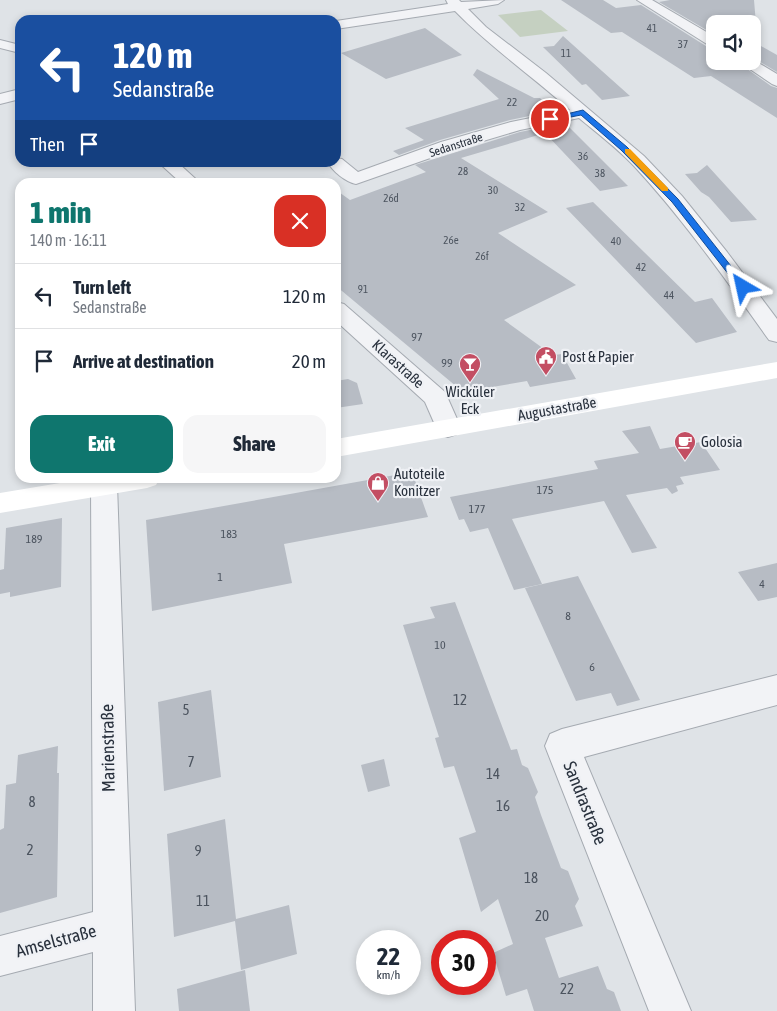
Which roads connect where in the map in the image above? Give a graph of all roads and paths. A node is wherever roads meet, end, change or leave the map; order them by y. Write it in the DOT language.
graph roads {
  1 [pos="498,0"];
  2 [pos="643,0"];
  3 [pos="454,3"];
  4 [pos="341,24"];
  5 [pos="706,38"];
  6 [pos="0,44"];
  7 [pos="15,48"];
  8 [pos="759,70"];
  9 [pos="777,81"];
  10 [pos="15,95"];
  11 [pos="0,99"];
  12 [pos="583,112"];
  13 [pos="172,167"];
  14 [pos="341,167"];
  15 [pos="185,178"];
  16 [pos="341,313"];
  17 [pos="777,334"];
  18 [pos="777,370"];
  19 [pos="448,428"];
  20 [pos="341,447"];
  21 [pos="111,483"];
  22 [pos="104,484"];
  23 [pos="0,503"];
  24 [pos="777,690"];
  25 [pos="112,927"];
  26 [pos="0,956"];
  27 [pos="114,1011"];
  28 [pos="670,1011"];
  1 -- 3 [label="street"];
  2 -- 5 [label="street"];
  3 -- 4 [label="street"];
  3 -- 12 [label="street"];
  6 -- 7 [label="street"];
  8 -- 9 [label="street"];
  10 -- 11 [label="street"];
  12 -- 14 [label="street, Sedanstraße"];
  12 -- 17 [label="street"];
  13 -- 15 [label="street"];
  16 -- 19 [label="street, Klarastraße"];
  18 -- 19 [label="main road, Augustastraße"];
  19 -- 20 [label="main road, Augustastraße"];
  21 -- 22 [label="main road"];
  22 -- 23 [label="main road"];
  22 -- 25 [label="street, Marienstraße"];
  24 -- 28 [label="street, Sandrastraße"];
  25 -- 26 [label="street, Amselstraße"];
  25 -- 27 [label="street, Marienstraße"];
}
